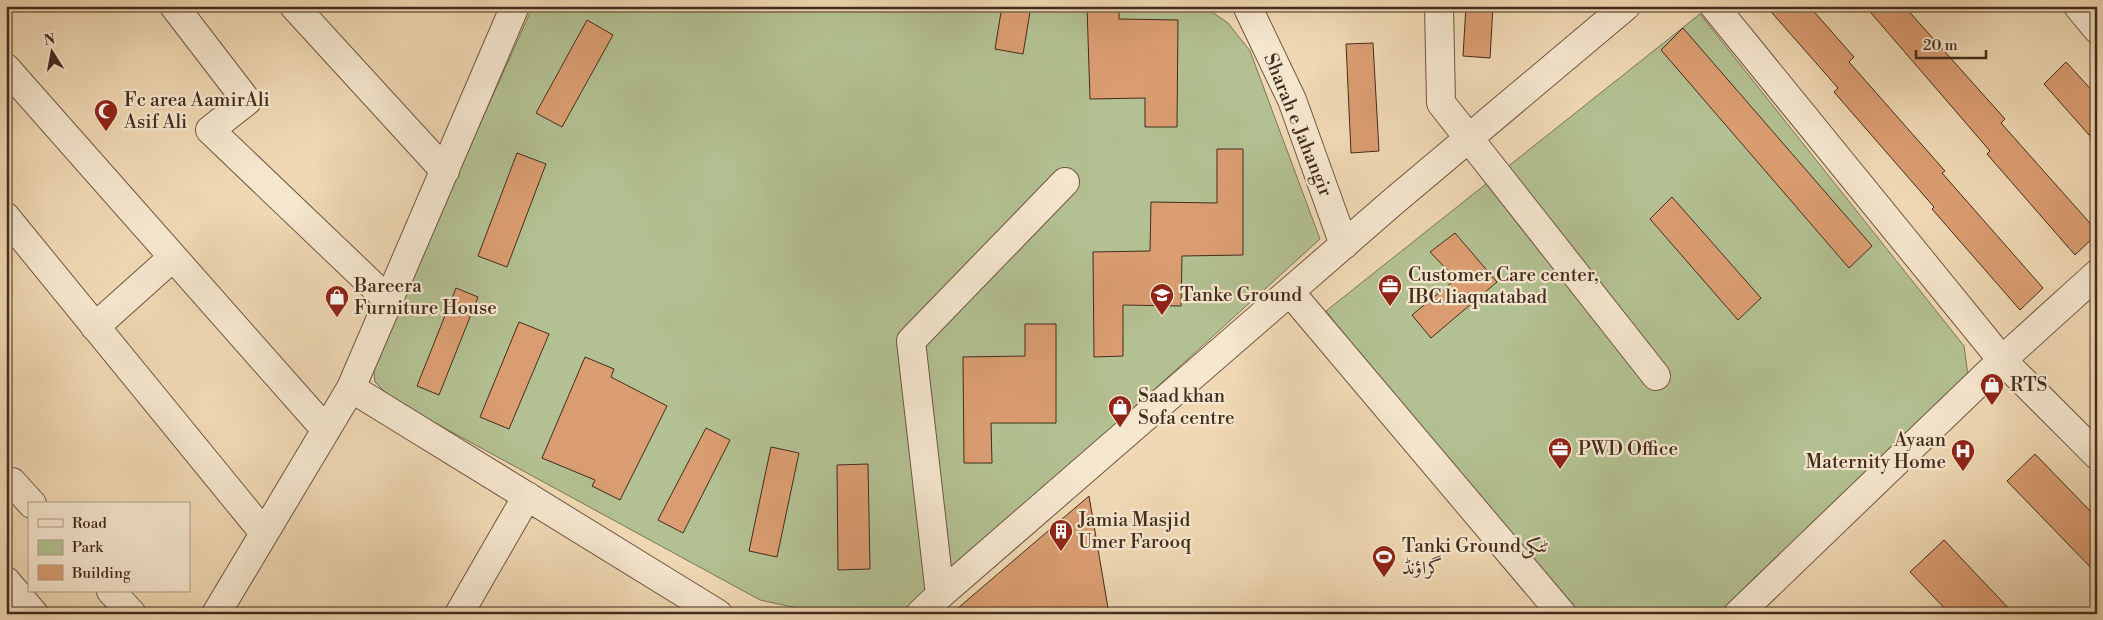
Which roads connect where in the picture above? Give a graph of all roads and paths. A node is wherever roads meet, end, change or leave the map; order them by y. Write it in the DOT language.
graph roads {
  1 [pos="174,6"];
  2 [pos="294,6"];
  3 [pos="515,6"];
  4 [pos="1439,6"];
  5 [pos="1626,6"];
  6 [pos="1714,6"];
  7 [pos="2078,6"];
  8 [pos="1251,10"];
  9 [pos="2097,29"];
  10 [pos="6,68"];
  11 [pos="1468,138"];
  12 [pos="446,171"];
  13 [pos="1065,182"];
  14 [pos="6,218"];
  15 [pos="1344,245"];
  16 [pos="173,257"];
  17 [pos="2097,274"];
  18 [pos="1290,292"];
  19 [pos="389,301"];
  20 [pos="95,327"];
  21 [pos="2002,360"];
  22 [pos="1656,376"];
  23 [pos="351,388"];
  24 [pos="326,430"];
  25 [pos="2097,455"];
  26 [pos="12,482"];
  27 [pos="527,496"];
  28 [pos="30,502"];
  29 [pos="264,534"];
  30 [pos="6,581"];
  31 [pos="112,592"];
  32 [pos="940,594"];
  33 [pos="34,614"];
  34 [pos="132,614"];
  35 [pos="216,614"];
  36 [pos="459,614"];
  37 [pos="718,614"];
  38 [pos="920,614"];
  39 [pos="1562,614"];
  40 [pos="1738,614"];
  1 -- 19 [label="street"];
  2 -- 12 [label="street"];
  3 -- 12 [label="street"];
  4 -- 11 [label="street"];
  5 -- 11 [label="street"];
  6 -- 21 [label="street"];
  7 -- 9 [label="street"];
  8 -- 15 [label="street, Sharah e Jahangir"];
  10 -- 16 [label="street"];
  11 -- 15 [label="street"];
  11 -- 22 [label="street"];
  12 -- 19 [label="street"];
  13 -- 32 [label="street"];
  14 -- 20 [label="street"];
  15 -- 18 [label="street"];
  16 -- 20 [label="street"];
  16 -- 24 [label="street"];
  17 -- 21 [label="street"];
  18 -- 32 [label="street"];
  18 -- 39 [label="street"];
  19 -- 23 [label="street"];
  20 -- 29 [label="street"];
  21 -- 25 [label="street"];
  21 -- 40 [label="street"];
  23 -- 24 [label="street"];
  23 -- 27 [label="street"];
  24 -- 29 [label="street"];
  26 -- 28 [label="street"];
  27 -- 36 [label="street"];
  27 -- 37 [label="street"];
  29 -- 35 [label="street"];
  30 -- 33 [label="street"];
  31 -- 34 [label="street"];
  32 -- 38 [label="street"];
}
